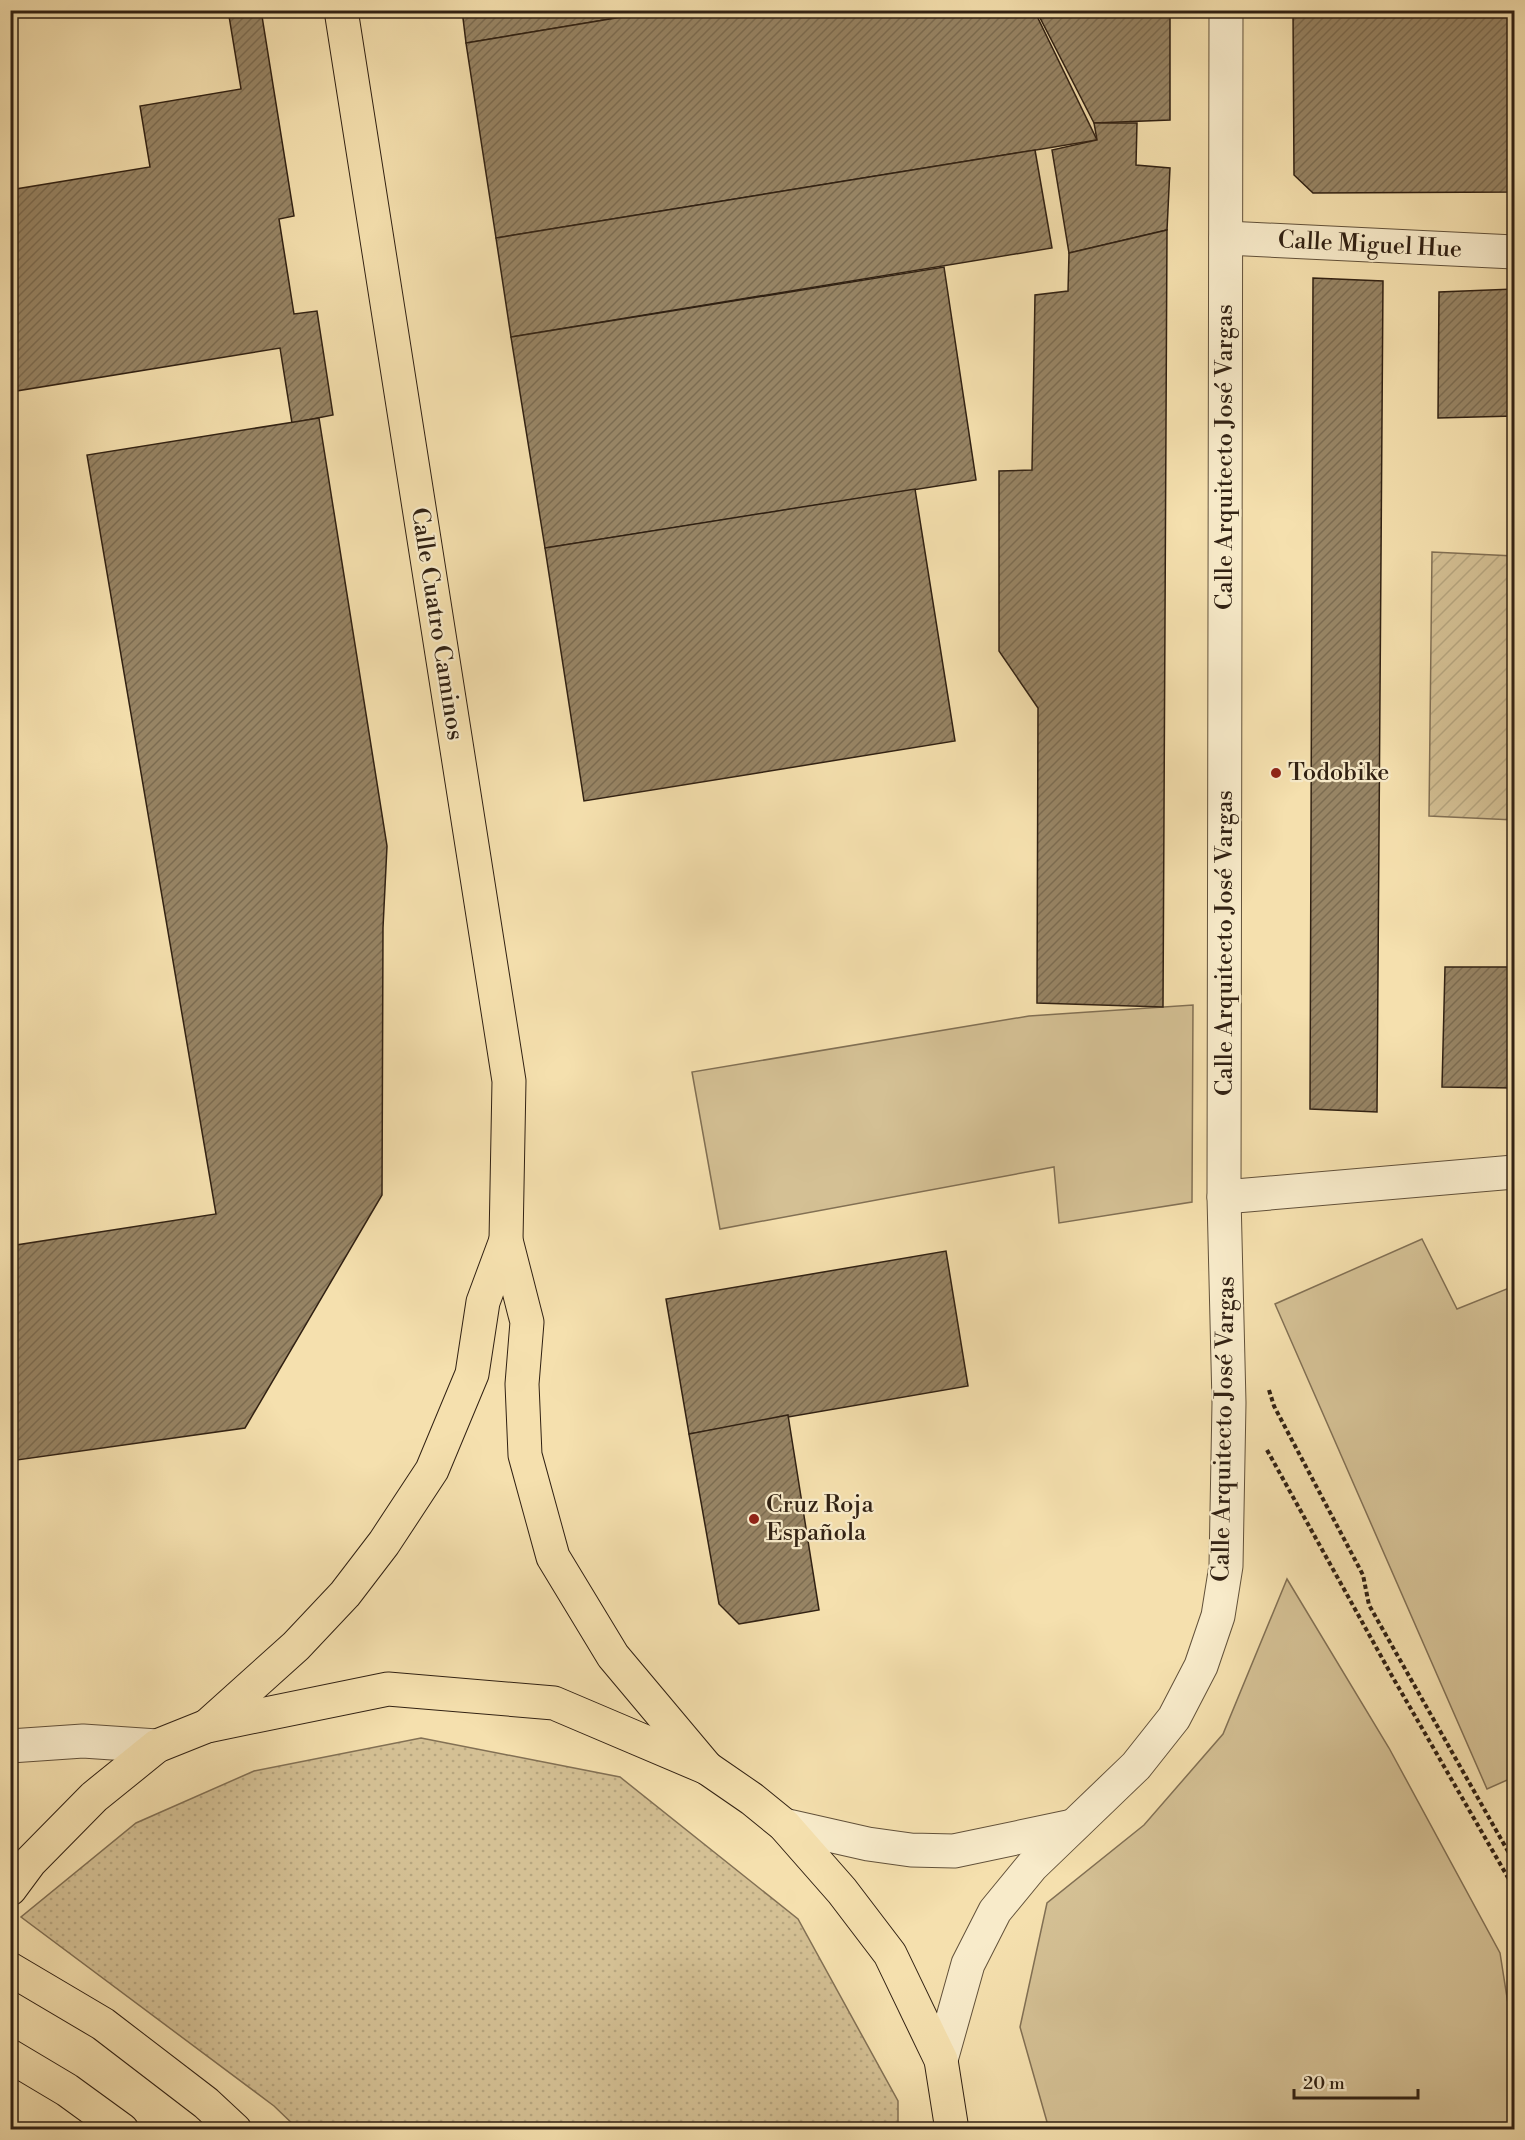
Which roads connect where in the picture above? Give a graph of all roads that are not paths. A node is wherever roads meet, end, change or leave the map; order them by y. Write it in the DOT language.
graph roads {
  1 [pos="341,10"];
  2 [pos="1226,10"];
  3 [pos="1226,238"];
  4 [pos="1515,252"];
  5 [pos="1515,1172"];
  6 [pos="1224,1197"];
  7 [pos="506,1240"];
  8 [pos="207,1726"];
  9 [pos="10,1746"];
  10 [pos="157,1746"];
  11 [pos="707,1768"];
  12 [pos="784,1825"];
  13 [pos="1073,1826"];
  14 [pos="10,1889"];
  15 [pos="10,1969"];
  16 [pos="10,2056"];
  17 [pos="941,2060"];
  18 [pos="122,2130"];
  19 [pos="235,2130"];
  20 [pos="951,2130"];
  1 -- 7 [label="main road, Calle Cuatro Caminos"];
  2 -- 3 [label="street, Calle Arquitecto José Vargas"];
  3 -- 4 [label="street, Calle Miguel Hue"];
  3 -- 6 [label="street, Calle Arquitecto José Vargas"];
  5 -- 6 [label="street"];
  6 -- 13 [label="street, Calle Arquitecto José Vargas"];
  7 -- 8 [label="main road, Calle Cuatro Caminos"];
  7 -- 11 [label="main road, Calle Cuatro Caminos"];
  8 -- 10 [label="main road"];
  8 -- 11 [label="main road"];
  9 -- 10 [label="street"];
  10 -- 14 [label="main road"];
  11 -- 12 [label="main road"];
  12 -- 13 [label="street, Calle Arquitecto José Vargas"];
  12 -- 17 [label="main road"];
  13 -- 17 [label="street, Calle Arquitecto José Vargas"];
  15 -- 19 [label="main road"];
  16 -- 18 [label="main road"];
  17 -- 20 [label="main road"];
}
